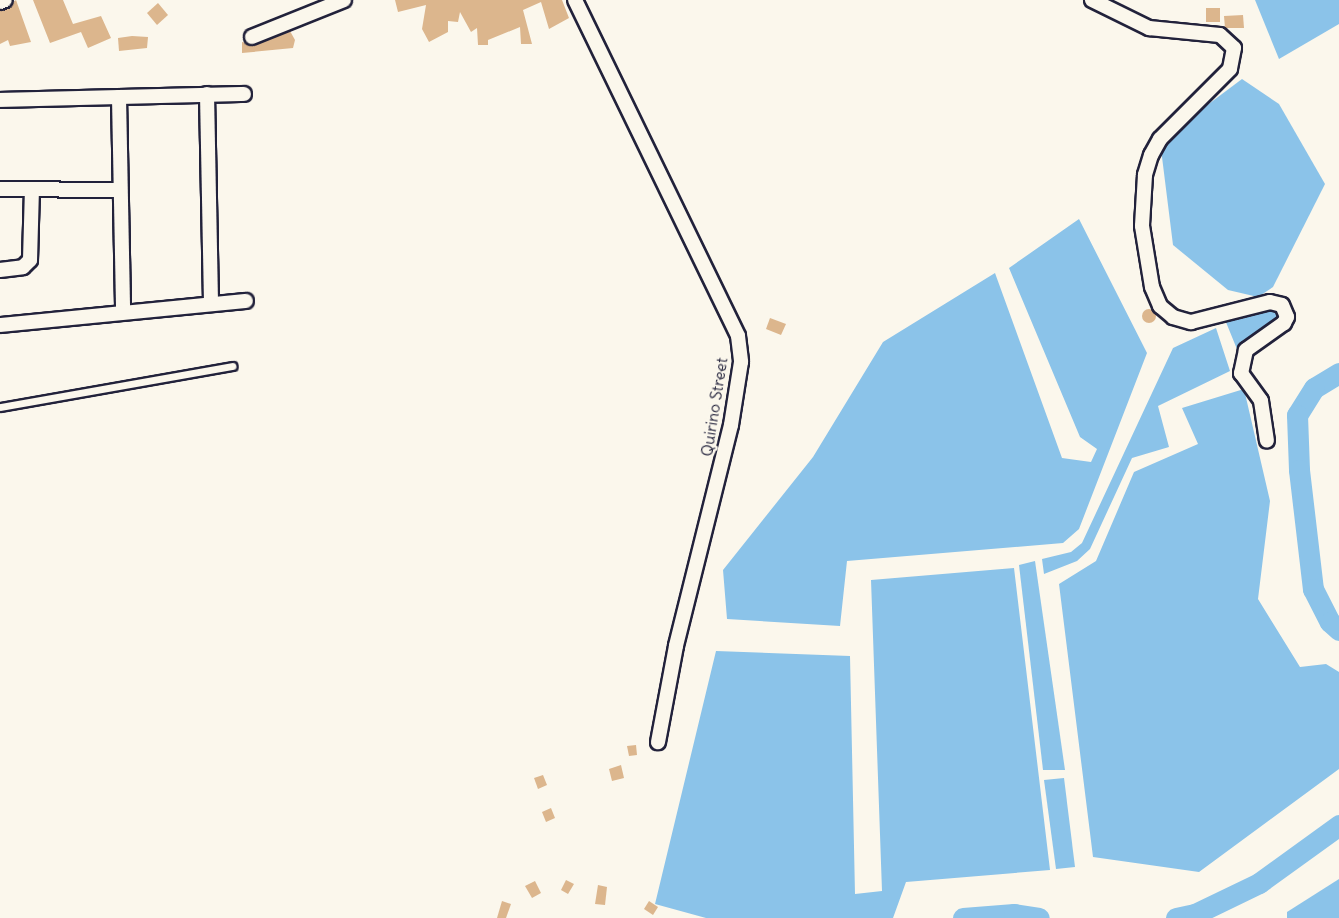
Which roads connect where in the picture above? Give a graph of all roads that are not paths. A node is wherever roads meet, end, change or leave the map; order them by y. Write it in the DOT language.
graph roads {
  1 [pos="5,0"];
  2 [pos="344,0"];
  3 [pos="575,0"];
  4 [pos="1092,0"];
  5 [pos="0,2"];
  6 [pos="252,37"];
  7 [pos="207,94"];
  8 [pos="244,94"];
  9 [pos="119,97"];
  10 [pos="0,100"];
  11 [pos="0,189"];
  12 [pos="32,190"];
  13 [pos="120,190"];
  14 [pos="0,270"];
  15 [pos="246,302"];
  16 [pos="211,304"];
  17 [pos="123,312"];
  18 [pos="0,325"];
  19 [pos="232,366"];
  20 [pos="0,406"];
  21 [pos="1267,441"];
  22 [pos="658,742"];
  1 -- 5 [label="street"];
  2 -- 6 [label="street"];
  3 -- 22 [label="street, Quirino Street"];
  4 -- 21 [label="street"];
  7 -- 8 [label="street"];
  7 -- 9 [label="street"];
  7 -- 16 [label="street"];
  9 -- 10 [label="street"];
  9 -- 13 [label="street"];
  11 -- 12 [label="street"];
  12 -- 13 [label="street"];
  12 -- 14 [label="street"];
  13 -- 17 [label="street"];
  15 -- 16 [label="street"];
  16 -- 17 [label="street"];
  17 -- 18 [label="street"];
  19 -- 20 [label="lane"];
}
